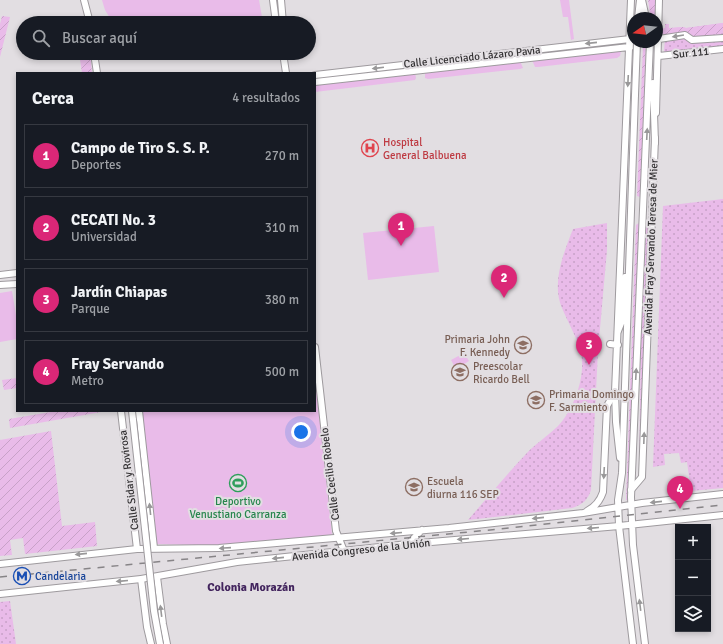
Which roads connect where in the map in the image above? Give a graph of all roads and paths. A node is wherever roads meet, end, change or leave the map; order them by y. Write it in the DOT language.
graph roads {
  1 [pos="84,0"];
  2 [pos="273,0"];
  3 [pos="281,0"];
  4 [pos="631,0"];
  5 [pos="659,0"];
  6 [pos="642,2"];
  7 [pos="631,12"];
  8 [pos="640,12"];
  9 [pos="644,12"];
  10 [pos="659,12"];
  11 [pos="88,16"];
  12 [pos="275,16"];
  13 [pos="282,16"];
  14 [pos="663,38"];
  15 [pos="723,38"];
  16 [pos="627,39"];
  17 [pos="627,47"];
  18 [pos="629,48"];
  19 [pos="637,48"];
  20 [pos="651,48"];
  21 [pos="651,48"];
  22 [pos="659,48"];
  23 [pos="723,49"];
  24 [pos="659,56"];
  25 [pos="95,60"];
  26 [pos="285,60"];
  27 [pos="97,72"];
  28 [pos="286,72"];
  29 [pos="316,75"];
  30 [pos="316,82"];
  31 [pos="654,143"];
  32 [pos="630,236"];
  33 [pos="16,272"];
  34 [pos="0,275"];
  35 [pos="16,284"];
  36 [pos="0,285"];
  37 [pos="618,331"];
  38 [pos="627,342"];
  39 [pos="638,342"];
  40 [pos="610,344"];
  41 [pos="618,345"];
  42 [pos="316,356"];
  43 [pos="615,392"];
  44 [pos="121,412"];
  45 [pos="132,412"];
  46 [pos="139,412"];
  47 [pos="622,473"];
  48 [pos="631,490"];
  49 [pos="723,494"];
  50 [pos="631,505"];
  51 [pos="618,507"];
  52 [pos="583,513"];
  53 [pos="723,515"];
  54 [pos="632,524"];
  55 [pos="619,526"];
  56 [pos="422,530"];
  57 [pos="338,538"];
  58 [pos="408,544"];
  59 [pos="154,548"];
  60 [pos="137,549"];
  61 [pos="344,551"];
  62 [pos="0,564"];
  63 [pos="157,577"];
  64 [pos="141,580"];
  65 [pos="0,594"];
  66 [pos="151,644"];
  67 [pos="160,644"];
  68 [pos="167,644"];
  69 [pos="633,644"];
  70 [pos="645,644"];
  1 -- 11 [label="main road"];
  2 -- 12 [label="main road"];
  3 -- 13 [label="main road"];
  4 -- 7 [label="main road, Avenida Fray Servando Teresa de Mier"];
  5 -- 10 [label="main road, Avenida Fray Servando Teresa de Mier"];
  6 -- 8 [label="main road"];
  6 -- 9 [label="main road"];
  15 -- 14 [label="main road, one-way"];
  16 -- 29 [label="main road, Calle Licenciado Lázaro Pavia, one-way"];
  17 -- 30 [label="main road, Calle Licenciado Lázaro Pavia"];
  18 -- 37 [label="main road, Avenida Fray Servando Teresa de Mier, one-way"];
  19 -- 32 [label="main road, Avenida Fray Servando Teresa de Mier, bridge"];
  20 -- 31 [label="main road"];
  39 -- 21 [label="main road, Avenida Fray Servando Teresa de Mier, one-way"];
  22 -- 24 [label="main road, Avenida Fray Servando Teresa de Mier"];
  23 -- 24 [label="main road, Sur 111"];
  24 -- 31 [label="main road, Avenida Fray Servando Teresa de Mier"];
  25 -- 27 [label="main road"];
  26 -- 28 [label="main road"];
  48 -- 31 [label="main road, Avenida Fray Servando Teresa de Mier, one-way"];
  32 -- 37 [label="main road"];
  32 -- 38 [label="main road, Avenida Fray Servando Teresa de Mier"];
  33 -- 34 [label="main road"];
  35 -- 36 [label="main road"];
  37 -- 41 [label="main road, Avenida Fray Servando Teresa de Mier"];
  38 -- 39 [label="main road"];
  38 -- 47 [label="main road, Avenida Fray Servando Teresa de Mier"];
  48 -- 39 [label="main road, Avenida Fray Servando Teresa de Mier, one-way"];
  40 -- 41 [label="main road"];
  41 -- 43 [label="main road, Avenida Fray Servando Teresa de Mier"];
  42 -- 57 [label="main road, Calle Cecilio Robelo"];
  43 -- 47 [label="main road, Avenida Fray Servando Teresa de Mier"];
  43 -- 52 [label="main road, one-way"];
  44 -- 60 [label="main road, Calle Sidar y Rovirosa"];
  45 -- 67 [label="main road, Calle Sidar y Rovirosa, bridge"];
  59 -- 46 [label="main road, Calle Sidar y Rovirosa, one-way"];
  47 -- 51 [label="main road, Avenida Fray Servando Teresa de Mier"];
  48 -- 50 [label="main road, Avenida Fray Servando Teresa de Mier"];
  49 -- 50 [label="main road, Avenida Congreso de la Unión, one-way"];
  50 -- 51 [label="main road, Avenida Congreso de la Unión"];
  50 -- 54 [label="main road, Avenida Fray Servando Teresa de Mier"];
  51 -- 52 [label="main road, Avenida Congreso de la Unión"];
  51 -- 55 [label="main road, Avenida Fray Servando Teresa de Mier"];
  52 -- 56 [label="main road, Avenida Congreso de la Unión, one-way"];
  53 -- 54 [label="main road, Avenida Congreso de la Unión"];
  54 -- 55 [label="main road, Avenida Congreso de la Unión"];
  70 -- 54 [label="main road, Avenida Fray Servando Teresa de Mier, one-way"];
  55 -- 58 [label="main road, Avenida Congreso de la Unión, one-way"];
  55 -- 69 [label="main road, Avenida Fray Servando Teresa de Mier"];
  56 -- 57 [label="main road, Avenida Congreso de la Unión, one-way"];
  56 -- 58 [label="main road"];
  57 -- 59 [label="main road, Avenida Congreso de la Unión, one-way"];
  57 -- 61 [label="main road, Calle Cecilio Robelo"];
  58 -- 61 [label="main road, Avenida Congreso de la Unión"];
  59 -- 60 [label="main road, Avenida Congreso de la Unión"];
  60 -- 62 [label="main road, Avenida Congreso de la Unión, one-way"];
  61 -- 63 [label="main road, Avenida Congreso de la Unión, one-way"];
  63 -- 64 [label="main road, Avenida Congreso de la Unión"];
  68 -- 63 [label="main road, one-way"];
  64 -- 65 [label="main road, Avenida Congreso de la Unión, one-way"];
  64 -- 66 [label="main road"];
}
